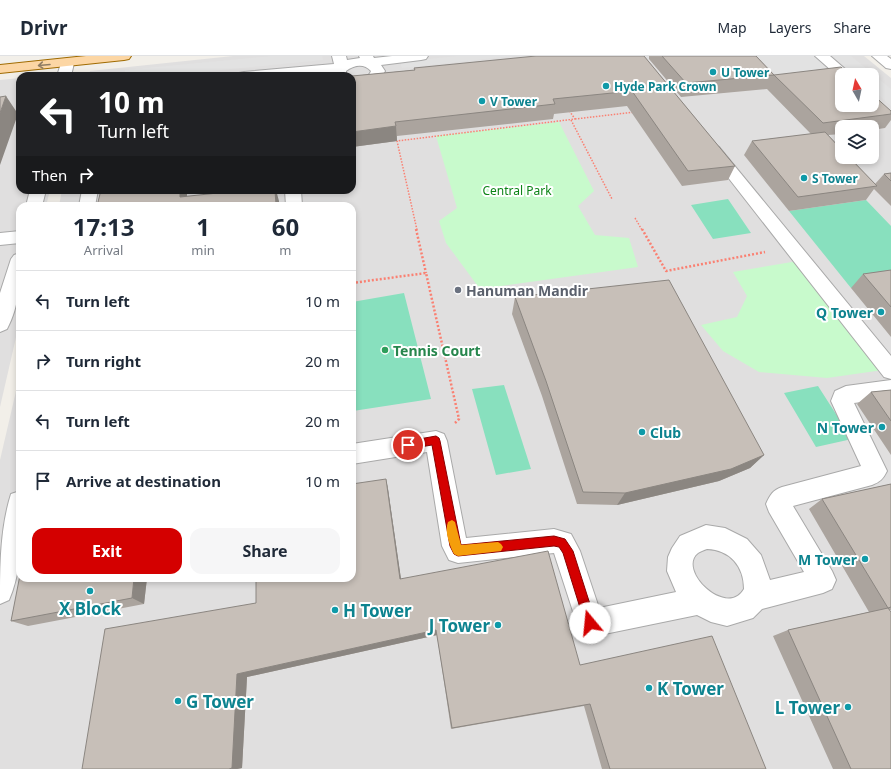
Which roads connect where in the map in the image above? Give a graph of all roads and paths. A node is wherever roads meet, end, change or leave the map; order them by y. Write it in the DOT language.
graph roads {
  1 [pos="124,56"];
  2 [pos="421,56"];
  3 [pos="822,56"];
  4 [pos="879,56"];
  5 [pos="367,60"];
  6 [pos="67,63"];
  7 [pos="891,65"];
  8 [pos="340,66"];
  9 [pos="837,68"];
  10 [pos="0,69"];
  11 [pos="65,72"];
  12 [pos="282,72"];
  13 [pos="389,76"];
  14 [pos="374,78"];
  15 [pos="356,82"];
  16 [pos="567,107"];
  17 [pos="642,111"];
  18 [pos="575,119"];
  19 [pos="571,120"];
  20 [pos="704,137"];
  21 [pos="612,199"];
  22 [pos="636,218"];
  23 [pos="16,237"];
  24 [pos="0,239"];
  25 [pos="793,247"];
  26 [pos="16,272"];
  27 [pos="426,273"];
  28 [pos="356,283"];
  29 [pos="0,324"];
  30 [pos="891,371"];
  31 [pos="891,389"];
  32 [pos="436,441"];
  33 [pos="356,453"];
  34 [pos="16,520"];
  35 [pos="0,591"];
  36 [pos="755,596"];
  37 [pos="699,601"];
  1 -- 6 [label="main road"];
  2 -- 5 [label="street"];
  3 -- 9 [label="street"];
  4 -- 7 [label="street"];
  5 -- 8 [label="street"];
  5 -- 14 [label="street"];
  6 -- 10 [label="main road, one-way"];
  6 -- 11 [label="street"];
  8 -- 12 [label="street"];
  13 -- 14 [label="street"];
  14 -- 15 [label="street"];
  16 -- 18 [label="path"];
  17 -- 18 [label="path"];
  18 -- 19 [label="path"];
  19 -- 21 [label="path"];
  19 -- 27 [label="path"];
  20 -- 25 [label="street"];
  22 -- 25 [label="path"];
  23 -- 24 [label="street"];
  25 -- 30 [label="street"];
  26 -- 29 [label="street"];
  27 -- 28 [label="path"];
  27 -- 32 [label="path"];
  31 -- 36 [label="street"];
  32 -- 33 [label="street"];
  32 -- 37 [label="street"];
  34 -- 35 [label="street"];
  36 -- 37 [label="street"];
  36 -- 37 [label="street"];
}
